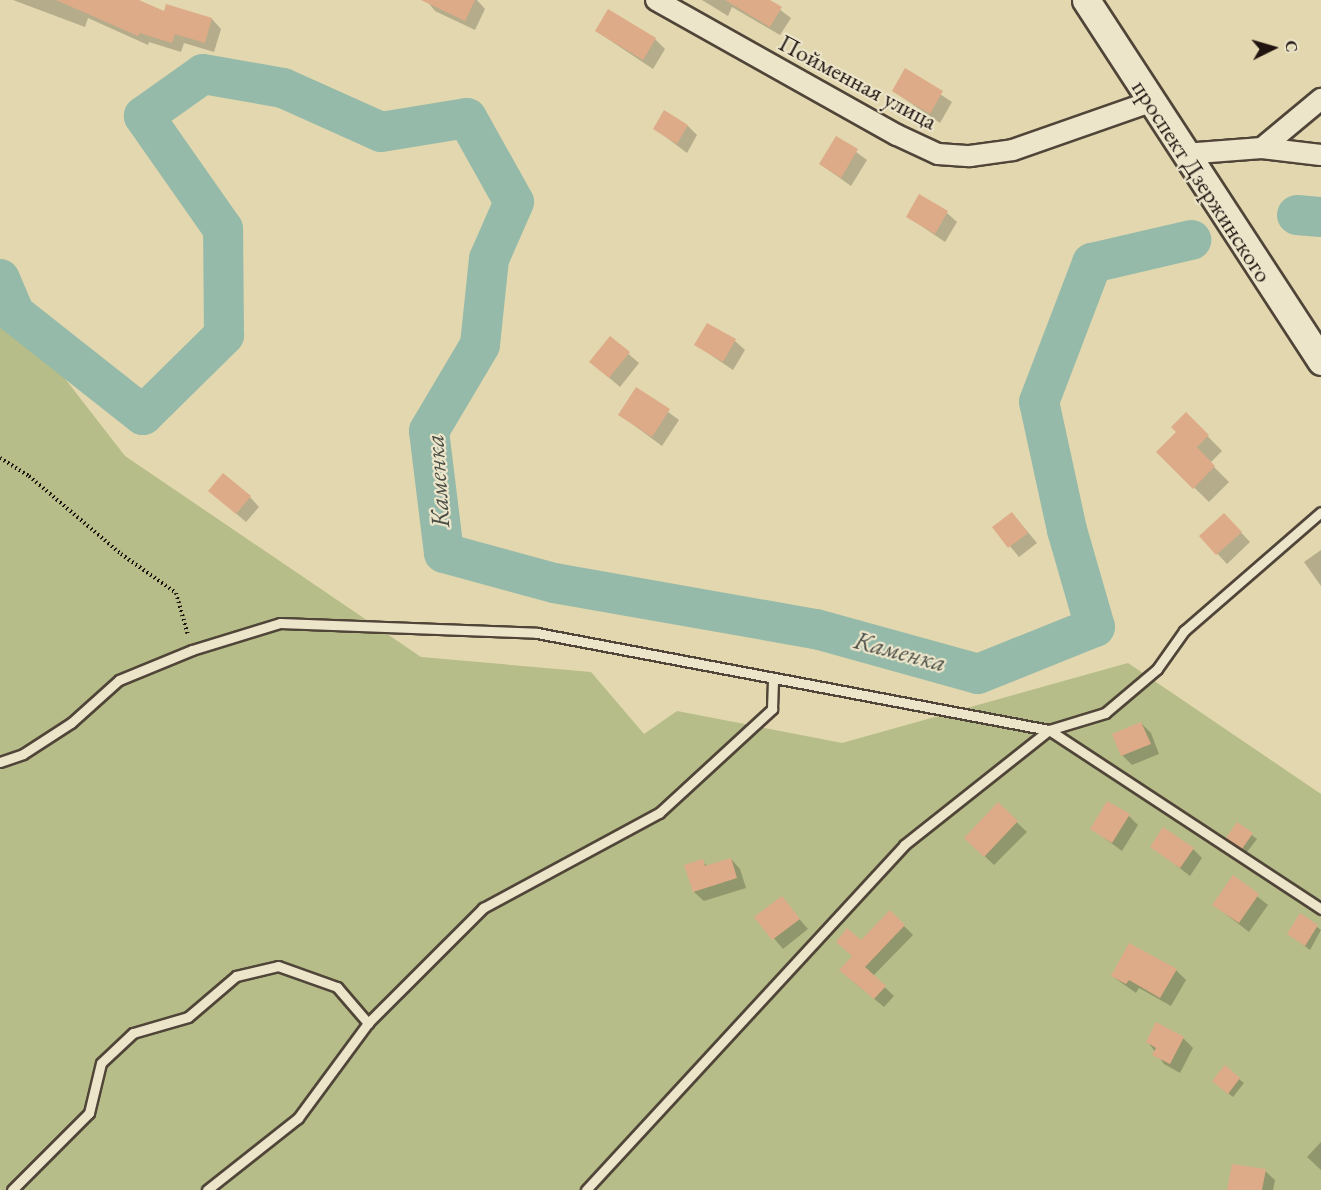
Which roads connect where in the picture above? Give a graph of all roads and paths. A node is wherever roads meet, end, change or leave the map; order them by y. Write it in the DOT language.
graph roads {
  1 [pos="656,0"];
  2 [pos="1086,0"];
  3 [pos="1321,99"];
  4 [pos="1150,102"];
  5 [pos="1262,148"];
  6 [pos="1184,154"];
  7 [pos="1321,155"];
  8 [pos="1321,361"];
  9 [pos="0,458"];
  10 [pos="1321,512"];
  11 [pos="192,650"];
  12 [pos="773,678"];
  13 [pos="1049,729"];
  14 [pos="0,762"];
  15 [pos="1321,909"];
  16 [pos="368,1023"];
  17 [pos="12,1190"];
  18 [pos="207,1190"];
  19 [pos="586,1190"];
  1 -- 4 [label="street, Пойменная улица"];
  2 -- 4 [label="street, проспект Дзержинского"];
  3 -- 5 [label="street"];
  4 -- 6 [label="street, проспект Дзержинского"];
  5 -- 6 [label="street"];
  5 -- 7 [label="street"];
  6 -- 8 [label="street, проспект Дзержинского"];
  9 -- 11 [label="path"];
  10 -- 13 [label="lane"];
  11 -- 12 [label="lane"];
  11 -- 14 [label="lane"];
  12 -- 13 [label="lane"];
  12 -- 16 [label="lane"];
  13 -- 15 [label="lane"];
  13 -- 19 [label="lane"];
  16 -- 17 [label="lane"];
  16 -- 18 [label="lane"];
}
